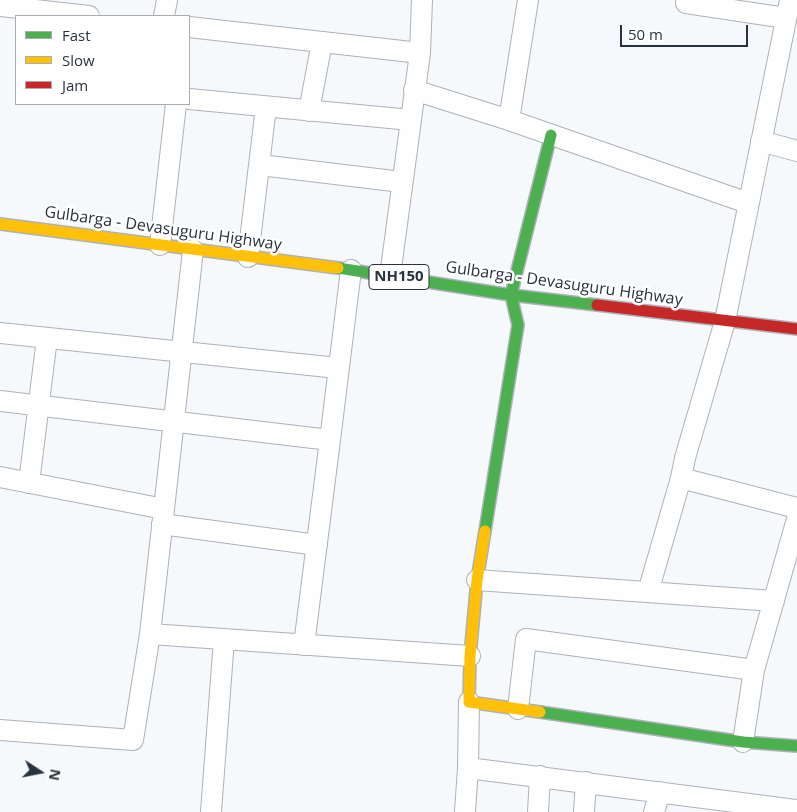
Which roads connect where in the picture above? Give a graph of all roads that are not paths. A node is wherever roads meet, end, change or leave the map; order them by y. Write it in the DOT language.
graph roads {
  1 [pos="167,0"];
  2 [pos="422,0"];
  3 [pos="528,0"];
  4 [pos="681,1"];
  5 [pos="0,6"];
  6 [pos="63,7"];
  7 [pos="788,9"];
  8 [pos="86,15"];
  9 [pos="164,15"];
  10 [pos="190,28"];
  11 [pos="322,42"];
  12 [pos="420,53"];
  13 [pos="414,90"];
  14 [pos="190,99"];
  15 [pos="176,105"];
  16 [pos="266,107"];
  17 [pos="309,111"];
  18 [pos="410,120"];
  19 [pos="509,120"];
  20 [pos="551,135"];
  21 [pos="761,141"];
  22 [pos="797,151"];
  23 [pos="260,165"];
  24 [pos="402,182"];
  25 [pos="748,203"];
  26 [pos="0,224"];
  27 [pos="160,245"];
  28 [pos="193,250"];
  29 [pos="248,257"];
  30 [pos="351,270"];
  31 [pos="390,276"];
  32 [pos="511,295"];
  33 [pos="725,321"];
  34 [pos="797,329"];
  35 [pos="0,333"];
  36 [pos="47,338"];
  37 [pos="182,352"];
  38 [pos="338,368"];
  39 [pos="0,401"];
  40 [pos="39,406"];
  41 [pos="174,422"];
  42 [pos="330,440"];
  43 [pos="0,477"];
  44 [pos="681,478"];
  45 [pos="30,483"];
  46 [pos="797,508"];
  47 [pos="163,516"];
  48 [pos="797,519"];
  49 [pos="317,545"];
  50 [pos="477,580"];
  51 [pos="648,592"];
  52 [pos="774,601"];
  53 [pos="150,634"];
  54 [pos="224,639"];
  55 [pos="304,645"];
  56 [pos="470,656"];
  57 [pos="754,670"];
  58 [pos="469,702"];
  59 [pos="518,709"];
  60 [pos="0,730"];
  61 [pos="743,742"];
  62 [pos="797,746"];
  63 [pos="468,768"];
  64 [pos="540,776"];
  65 [pos="586,782"];
  66 [pos="660,792"];
  67 [pos="797,810"];
  68 [pos="211,812"];
  69 [pos="465,812"];
  70 [pos="538,812"];
  71 [pos="584,812"];
  72 [pos="654,812"];
  1 -- 9 [label="street"];
  2 -- 12 [label="street"];
  3 -- 19 [label="street"];
  4 -- 7 [label="street"];
  5 -- 6 [label="street"];
  6 -- 8 [label="street"];
  7 -- 21 [label="street"];
  10 -- 11 [label="street"];
  11 -- 12 [label="street"];
  11 -- 17 [label="street"];
  12 -- 13 [label="street"];
  13 -- 18 [label="street"];
  13 -- 19 [label="street"];
  14 -- 16 [label="street"];
  15 -- 27 [label="street"];
  16 -- 17 [label="street"];
  16 -- 23 [label="street"];
  17 -- 18 [label="street"];
  18 -- 24 [label="street"];
  19 -- 20 [label="street"];
  20 -- 25 [label="street"];
  20 -- 32 [label="main road"];
  21 -- 22 [label="street"];
  21 -- 25 [label="street"];
  23 -- 24 [label="street"];
  23 -- 29 [label="street"];
  24 -- 31 [label="street"];
  25 -- 33 [label="street"];
  26 -- 27 [label="main road, Gulbarga - Devasuguru Highway / NH150"];
  27 -- 28 [label="main road, Gulbarga - Devasuguru Highway / NH150"];
  28 -- 29 [label="main road, Gulbarga - Devasuguru Highway / NH150"];
  28 -- 37 [label="street"];
  29 -- 30 [label="main road, Gulbarga - Devasuguru Highway / NH150"];
  30 -- 31 [label="main road, Gulbarga - Devasuguru Highway / NH150"];
  30 -- 38 [label="street"];
  31 -- 32 [label="main road, Gulbarga - Devasuguru Highway / NH150"];
  32 -- 33 [label="main road, Gulbarga - Devasuguru Highway / NH150"];
  32 -- 50 [label="main road"];
  33 -- 34 [label="main road, Gulbarga - Devasuguru Highway / NH150"];
  33 -- 44 [label="street"];
  35 -- 36 [label="street"];
  36 -- 37 [label="street"];
  36 -- 40 [label="street"];
  37 -- 38 [label="street"];
  37 -- 41 [label="street"];
  38 -- 42 [label="street"];
  39 -- 40 [label="street"];
  40 -- 41 [label="street"];
  40 -- 45 [label="street"];
  41 -- 42 [label="street"];
  41 -- 47 [label="street"];
  42 -- 49 [label="street"];
  43 -- 45 [label="street"];
  44 -- 46 [label="street"];
  44 -- 51 [label="street"];
  45 -- 47 [label="street"];
  47 -- 49 [label="street"];
  47 -- 53 [label="street"];
  48 -- 52 [label="street"];
  49 -- 55 [label="street"];
  50 -- 51 [label="street"];
  50 -- 56 [label="main road"];
  51 -- 52 [label="street"];
  52 -- 57 [label="street"];
  53 -- 54 [label="street"];
  53 -- 60 [label="street"];
  54 -- 55 [label="street"];
  54 -- 68 [label="street"];
  55 -- 56 [label="street"];
  56 -- 58 [label="main road"];
  57 -- 59 [label="street"];
  57 -- 61 [label="street"];
  58 -- 59 [label="main road"];
  58 -- 63 [label="street"];
  59 -- 61 [label="main road"];
  61 -- 62 [label="main road"];
  63 -- 64 [label="street"];
  63 -- 69 [label="street"];
  64 -- 65 [label="street"];
  64 -- 70 [label="street"];
  65 -- 66 [label="street"];
  65 -- 71 [label="street"];
  66 -- 67 [label="street"];
  66 -- 72 [label="street"];
}
